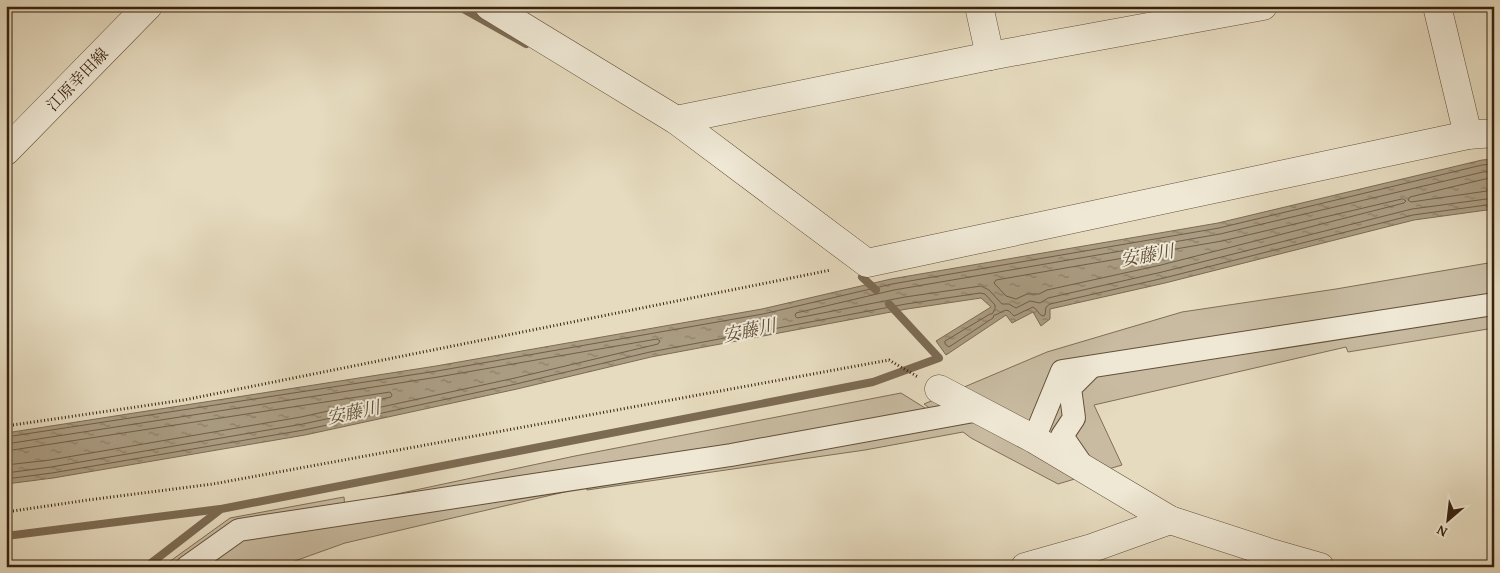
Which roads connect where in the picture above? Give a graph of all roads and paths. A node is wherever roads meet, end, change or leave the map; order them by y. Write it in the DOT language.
graph roads {
  1 [pos="148,6"];
  2 [pos="489,6"];
  3 [pos="979,6"];
  4 [pos="1263,6"];
  5 [pos="1437,6"];
  6 [pos="990,56"];
  7 [pos="676,120"];
  8 [pos="1481,134"];
  9 [pos="6,152"];
  10 [pos="867,263"];
  11 [pos="1494,304"];
  12 [pos="1091,366"];
  13 [pos="939,389"];
  14 [pos="979,410"];
  15 [pos="6,426"];
  16 [pos="1034,439"];
  17 [pos="1085,469"];
  18 [pos="6,512"];
  19 [pos="1170,520"];
  20 [pos="1094,558"];
  21 [pos="186,567"];
  22 [pos="1025,567"];
  23 [pos="1320,567"];
  1 -- 9 [label="street, 江原幸田線"];
  2 -- 7 [label="street"];
  3 -- 6 [label="street"];
  4 -- 6 [label="street"];
  5 -- 8 [label="street"];
  6 -- 7 [label="street"];
  7 -- 10 [label="street"];
  8 -- 10 [label="street"];
  10 -- 15 [label="path"];
  11 -- 12 [label="street"];
  12 -- 16 [label="street"];
  12 -- 17 [label="street"];
  13 -- 14 [label="street"];
  13 -- 18 [label="path"];
  14 -- 16 [label="street"];
  14 -- 21 [label="street"];
  16 -- 17 [label="street"];
  17 -- 19 [label="street"];
  19 -- 20 [label="street"];
  19 -- 23 [label="street"];
  20 -- 22 [label="street"];
}
